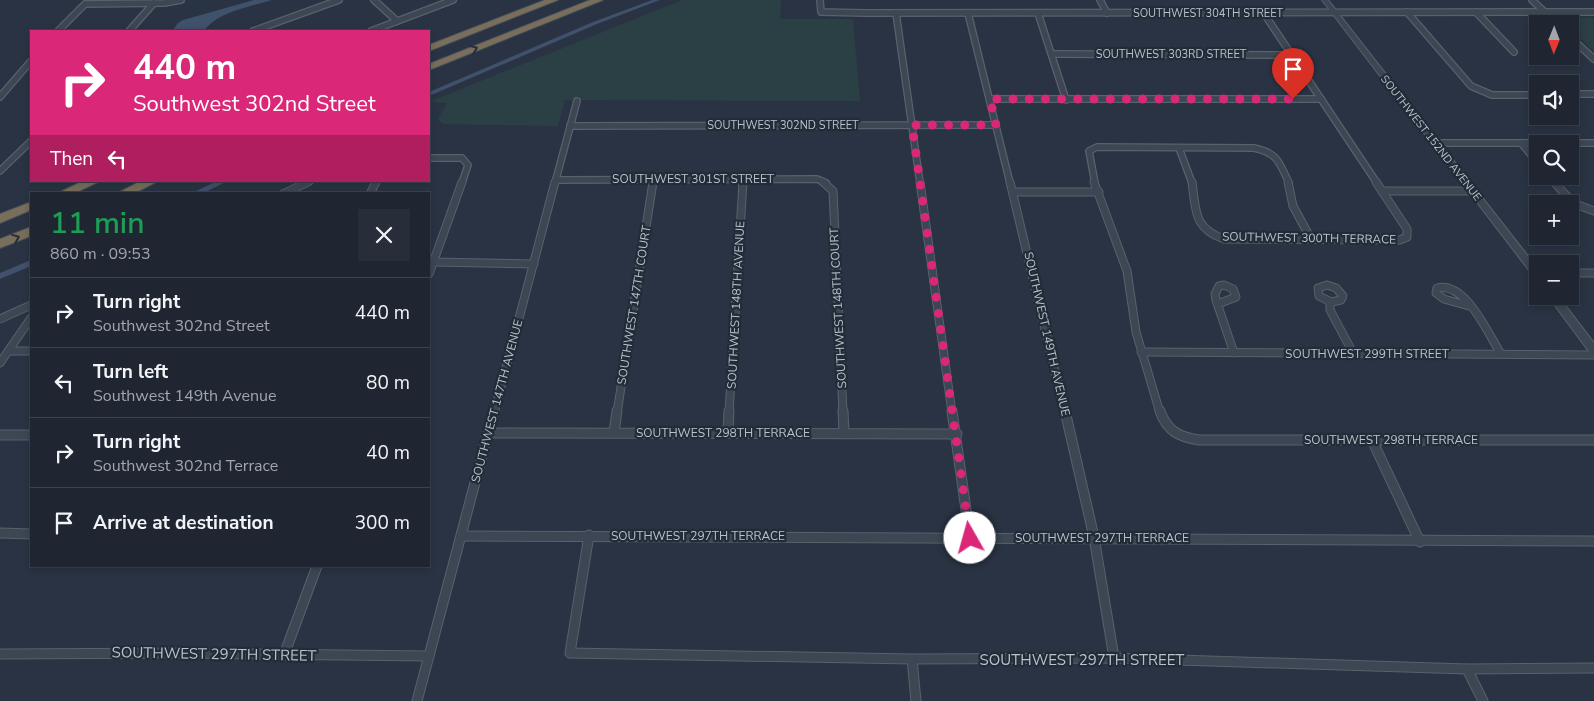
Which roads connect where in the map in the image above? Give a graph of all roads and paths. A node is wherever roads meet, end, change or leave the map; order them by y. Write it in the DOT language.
graph roads {
  1 [pos="181,0"];
  2 [pos="339,0"];
  3 [pos="374,0"];
  4 [pos="454,0"];
  5 [pos="553,0"];
  6 [pos="598,0"];
  7 [pos="820,0"];
  8 [pos="1100,0"];
  9 [pos="1325,0"];
  10 [pos="1532,0"];
  11 [pos="154,3"];
  12 [pos="1263,12"];
  13 [pos="1407,12"];
  14 [pos="1476,12"];
  15 [pos="1544,12"];
  16 [pos="1594,12"];
  17 [pos="896,13"];
  18 [pos="968,13"];
  19 [pos="1038,13"];
  20 [pos="1107,13"];
  21 [pos="1335,13"];
  22 [pos="1547,15"];
  23 [pos="397,21"];
  24 [pos="59,30"];
  25 [pos="130,30"];
  26 [pos="256,30"];
  27 [pos="374,30"];
  28 [pos="1579,45"];
  29 [pos="430,48"];
  30 [pos="1514,52"];
  31 [pos="1052,54"];
  32 [pos="1290,55"];
  33 [pos="1594,59"];
  34 [pos="30,62"];
  35 [pos="430,67"];
  36 [pos="1529,94"];
  37 [pos="1579,94"];
  38 [pos="1594,94"];
  39 [pos="0,97"];
  40 [pos="990,99"];
  41 [pos="1321,99"];
  42 [pos="1066,100"];
  43 [pos="577,101"];
  44 [pos="912,125"];
  45 [pos="996,125"];
  46 [pos="570,126"];
  47 [pos="30,142"];
  48 [pos="1435,143"];
  49 [pos="1521,143"];
  50 [pos="1594,143"];
  51 [pos="1178,148"];
  52 [pos="1529,152"];
  53 [pos="430,158"];
  54 [pos="2,170"];
  55 [pos="654,178"];
  56 [pos="743,178"];
  57 [pos="556,180"];
  58 [pos="92,182"];
  59 [pos="150,182"];
  60 [pos="308,182"];
  61 [pos="828,184"];
  62 [pos="1556,185"];
  63 [pos="67,192"];
  64 [pos="127,192"];
  65 [pos="287,192"];
  66 [pos="1013,192"];
  67 [pos="1099,192"];
  68 [pos="1382,192"];
  69 [pos="1472,192"];
  70 [pos="30,206"];
  71 [pos="1594,211"];
  72 [pos="0,219"];
  73 [pos="30,231"];
  74 [pos="1311,239"];
  75 [pos="0,244"];
  76 [pos="433,262"];
  77 [pos="534,264"];
  78 [pos="1529,264"];
  79 [pos="430,271"];
  80 [pos="1579,272"];
  81 [pos="1594,273"];
  82 [pos="1330,302"];
  83 [pos="1218,304"];
  84 [pos="30,305"];
  85 [pos="1560,305"];
  86 [pos="1469,306"];
  87 [pos="0,319"];
  88 [pos="30,320"];
  89 [pos="1594,350"];
  90 [pos="9,351"];
  91 [pos="30,351"];
  92 [pos="1141,352"];
  93 [pos="1353,353"];
  94 [pos="1234,354"];
  95 [pos="1501,354"];
  96 [pos="1594,355"];
  97 [pos="0,363"];
  98 [pos="614,432"];
  99 [pos="489,433"];
  100 [pos="728,433"];
  101 [pos="844,433"];
  102 [pos="957,434"];
  103 [pos="0,435"];
  104 [pos="30,436"];
  105 [pos="1372,440"];
  106 [pos="1594,440"];
  107 [pos="0,533"];
  108 [pos="30,534"];
  109 [pos="589,535"];
  110 [pos="461,536"];
  111 [pos="1094,537"];
  112 [pos="970,538"];
  113 [pos="1594,541"];
  114 [pos="1420,542"];
  115 [pos="317,567"];
  116 [pos="0,654"];
  117 [pos="284,655"];
  118 [pos="429,656"];
  119 [pos="1114,658"];
  120 [pos="912,659"];
  121 [pos="1594,668"];
  122 [pos="1467,669"];
  123 [pos="417,701"];
  124 [pos="916,701"];
  125 [pos="1483,701"];
  1 -- 11 [label="street"];
  2 -- 26 [label="street"];
  3 -- 23 [label="street"];
  4 -- 23 [label="street"];
  5 -- 29 [label="highway"];
  35 -- 6 [label="highway, one-way"];
  7 -- 17 [label="street, SOUTHWEST 304TH STREET"];
  8 -- 20 [label="street"];
  9 -- 21 [label="street, SOUTHWEST 152ND AVENUE"];
  10 -- 15 [label="street"];
  11 -- 24 [label="street"];
  11 -- 25 [label="street"];
  12 -- 20 [label="street, SOUTHWEST 304TH STREET"];
  12 -- 21 [label="street, SOUTHWEST 304TH STREET"];
  12 -- 32 [label="street"];
  13 -- 14 [label="street, SOUTHWEST 304TH STREET"];
  13 -- 21 [label="street, SOUTHWEST 304TH STREET"];
  13 -- 36 [label="street"];
  14 -- 15 [label="street, SOUTHWEST 304TH STREET"];
  14 -- 30 [label="street"];
  15 -- 16 [label="street, SOUTHWEST 304TH STREET"];
  15 -- 22 [label="street"];
  17 -- 18 [label="street, SOUTHWEST 304TH STREET"];
  17 -- 44 [label="street"];
  18 -- 19 [label="street, SOUTHWEST 304TH STREET"];
  18 -- 40 [label="street, SOUTHWEST 149TH AVENUE"];
  19 -- 20 [label="street, SOUTHWEST 304TH STREET"];
  19 -- 31 [label="street"];
  21 -- 48 [label="street, SOUTHWEST 152ND AVENUE"];
  23 -- 27 [label="street"];
  28 -- 33 [label="street"];
  31 -- 32 [label="street, SOUTHWEST 303RD STREET"];
  31 -- 42 [label="street"];
  32 -- 41 [label="street"];
  34 -- 39 [label="street"];
  37 -- 38 [label="street"];
  40 -- 42 [label="street"];
  40 -- 45 [label="street, SOUTHWEST 149TH AVENUE"];
  41 -- 42 [label="street"];
  41 -- 68 [label="street"];
  43 -- 46 [label="street, SOUTHWEST 147TH AVENUE"];
  44 -- 45 [label="street, SOUTHWEST 302ND STREET"];
  44 -- 46 [label="street, SOUTHWEST 302ND STREET"];
  44 -- 102 [label="street"];
  45 -- 66 [label="street, SOUTHWEST 149TH AVENUE"];
  46 -- 57 [label="street, SOUTHWEST 147TH AVENUE"];
  47 -- 54 [label="street"];
  48 -- 49 [label="street"];
  48 -- 69 [label="street, SOUTHWEST 152ND AVENUE"];
  49 -- 50 [label="street"];
  49 -- 52 [label="street"];
  51 -- 67 [label="street"];
  51 -- 74 [label="street"];
  51 -- 74 [label="street, SOUTHWEST 300TH TERRACE"];
  53 -- 76 [label="street"];
  55 -- 56 [label="street, SOUTHWEST 301ST STREET"];
  55 -- 57 [label="street, SOUTHWEST 301ST STREET"];
  55 -- 98 [label="street, SOUTHWEST 147TH COURT"];
  56 -- 61 [label="street, SOUTHWEST 301ST STREET"];
  56 -- 100 [label="street, SOUTHWEST 148TH AVENUE"];
  57 -- 77 [label="street, SOUTHWEST 147TH AVENUE"];
  58 -- 63 [label="highway"];
  59 -- 64 [label="highway"];
  60 -- 65 [label="street"];
  61 -- 101 [label="street, SOUTHWEST 148TH COURT"];
  62 -- 71 [label="street"];
  66 -- 67 [label="street"];
  66 -- 111 [label="street, SOUTHWEST 149TH AVENUE"];
  67 -- 92 [label="street"];
  68 -- 69 [label="street"];
  68 -- 74 [label="street, SOUTHWEST 300TH TERRACE"];
  69 -- 78 [label="street, SOUTHWEST 152ND AVENUE"];
  70 -- 72 [label="highway"];
  75 -- 73 [label="highway, one-way"];
  76 -- 77 [label="street"];
  76 -- 79 [label="street"];
  77 -- 99 [label="street, SOUTHWEST 147TH AVENUE"];
  80 -- 81 [label="street"];
  82 -- 93 [label="street"];
  83 -- 94 [label="street"];
  84 -- 87 [label="street"];
  85 -- 89 [label="street"];
  86 -- 95 [label="street"];
  88 -- 90 [label="street"];
  90 -- 91 [label="street"];
  90 -- 97 [label="street"];
  92 -- 94 [label="street, SOUTHWEST 299TH STREET"];
  92 -- 105 [label="street, SOUTHWEST 298TH TERRACE"];
  93 -- 94 [label="street, SOUTHWEST 299TH STREET"];
  93 -- 95 [label="street, SOUTHWEST 299TH STREET"];
  95 -- 96 [label="street, SOUTHWEST 299TH STREET"];
  98 -- 99 [label="street, SOUTHWEST 298TH TERRACE"];
  98 -- 100 [label="street, SOUTHWEST 298TH TERRACE"];
  99 -- 110 [label="street, SOUTHWEST 147TH AVENUE"];
  100 -- 101 [label="street, SOUTHWEST 298TH TERRACE"];
  101 -- 102 [label="street, SOUTHWEST 298TH TERRACE"];
  102 -- 112 [label="street"];
  103 -- 104 [label="street"];
  105 -- 106 [label="street, SOUTHWEST 298TH TERRACE"];
  105 -- 114 [label="street"];
  107 -- 108 [label="street"];
  109 -- 110 [label="street, SOUTHWEST 297TH TERRACE"];
  109 -- 112 [label="street, SOUTHWEST 297TH TERRACE"];
  109 -- 120 [label="street, SOUTHWEST 297TH STREET"];
  110 -- 118 [label="street, SOUTHWEST 147TH AVENUE"];
  111 -- 112 [label="street, SOUTHWEST 297TH TERRACE"];
  111 -- 114 [label="street, SOUTHWEST 297TH TERRACE"];
  111 -- 119 [label="street, SOUTHWEST 149TH AVENUE"];
  113 -- 114 [label="street, SOUTHWEST 297TH TERRACE"];
  115 -- 117 [label="street"];
  116 -- 117 [label="street, SOUTHWEST 297TH STREET"];
  117 -- 118 [label="street, SOUTHWEST 297TH STREET"];
  118 -- 123 [label="street, SOUTHWEST 147TH AVENUE"];
  119 -- 120 [label="street, SOUTHWEST 297TH STREET"];
  119 -- 122 [label="street, SOUTHWEST 297TH STREET"];
  120 -- 124 [label="street"];
  121 -- 122 [label="street, SOUTHWEST 297TH STREET"];
  122 -- 125 [label="street"];
}
